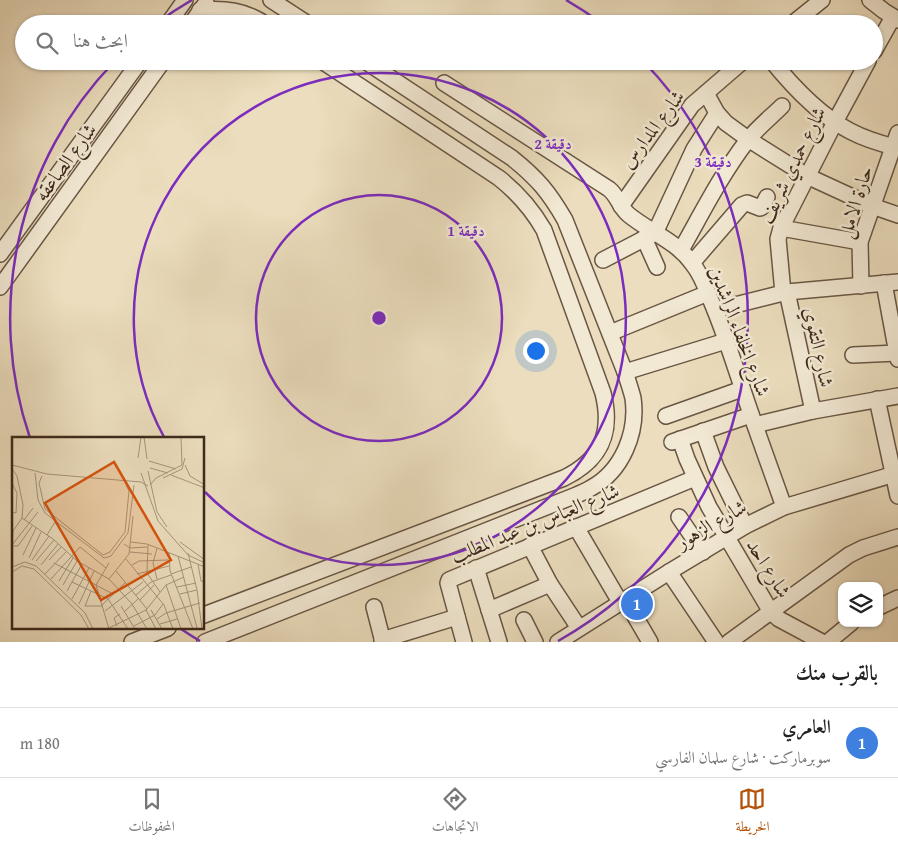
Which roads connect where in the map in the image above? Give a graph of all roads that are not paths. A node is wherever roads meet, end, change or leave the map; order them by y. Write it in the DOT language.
graph roads {
  1 [pos="184,0"];
  2 [pos="267,0"];
  3 [pos="271,0"];
  4 [pos="822,0"];
  5 [pos="870,0"];
  6 [pos="204,5"];
  7 [pos="174,15"];
  8 [pos="245,15"];
  9 [pos="262,15"];
  10 [pos="294,15"];
  11 [pos="803,15"];
  12 [pos="895,18"];
  13 [pos="883,37"];
  14 [pos="133,70"];
  15 [pos="157,70"];
  16 [pos="336,70"];
  17 [pos="379,70"];
  18 [pos="733,70"];
  19 [pos="780,70"];
  20 [pos="863,70"];
  21 [pos="444,83"];
  22 [pos="706,93"];
  23 [pos="782,106"];
  24 [pos="718,113"];
  25 [pos="835,122"];
  26 [pos="748,139"];
  27 [pos="896,142"];
  28 [pos="807,176"];
  29 [pos="767,197"];
  30 [pos="621,206"];
  31 [pos="872,206"];
  32 [pos="898,215"];
  33 [pos="781,228"];
  34 [pos="650,235"];
  35 [pos="860,242"];
  36 [pos="681,250"];
  37 [pos="0,254"];
  38 [pos="604,260"];
  39 [pos="692,263"];
  40 [pos="657,267"];
  41 [pos="891,283"];
  42 [pos="861,286"];
  43 [pos="0,287"];
  44 [pos="708,293"];
  45 [pos="785,293"];
  46 [pos="715,310"];
  47 [pos="610,333"];
  48 [pos="726,341"];
  49 [pos="853,355"];
  50 [pos="897,356"];
  51 [pos="625,372"];
  52 [pos="742,389"];
  53 [pos="898,396"];
  54 [pos="877,399"];
  55 [pos="813,411"];
  56 [pos="666,416"];
  57 [pos="752,420"];
  58 [pos="703,431"];
  59 [pos="895,473"];
  60 [pos="695,478"];
  61 [pos="898,496"];
  62 [pos="784,507"];
  63 [pos="679,517"];
  64 [pos="745,526"];
  65 [pos="576,527"];
  66 [pos="726,537"];
  67 [pos="898,537"];
  68 [pos="530,546"];
  69 [pos="703,552"];
  70 [pos="476,568"];
  71 [pos="669,572"];
  72 [pos="550,584"];
  73 [pos="898,598"];
  74 [pos="622,601"];
  75 [pos="883,605"];
  76 [pos="374,608"];
  77 [pos="489,610"];
  78 [pos="771,612"];
  79 [pos="205,614"];
  80 [pos="457,617"];
  81 [pos="524,620"];
  82 [pos="846,627"];
  83 [pos="163,630"];
  84 [pos="576,634"];
  85 [pos="383,641"];
  86 [pos="132,642"];
  87 [pos="205,642"];
  88 [pos="464,642"];
  89 [pos="499,642"];
  90 [pos="535,642"];
  91 [pos="558,642"];
  92 [pos="650,642"];
  93 [pos="716,642"];
  94 [pos="728,642"];
  95 [pos="822,642"];
  96 [pos="828,642"];
  1 -- 7 [label="street"];
  2 -- 9 [label="street"];
  3 -- 10 [label="street"];
  4 -- 11 [label="street"];
  5 -- 12 [label="street"];
  6 -- 8 [label="street"];
  12 -- 13 [label="street"];
  14 -- 37 [label="street, شارع الصاعقه"];
  15 -- 43 [label="street, شارع الصاعقه"];
  16 -- 79 [label="street"];
  17 -- 47 [label="street"];
  18 -- 22 [label="street, شارع المدارس"];
  19 -- 25 [label="street"];
  20 -- 25 [label="street, شارع حمدي شريف"];
  21 -- 30 [label="street, شارع الخلفاء الراشدين"];
  22 -- 24 [label="street"];
  22 -- 30 [label="street, شارع المدارس"];
  23 -- 26 [label="street"];
  24 -- 26 [label="street"];
  24 -- 34 [label="street"];
  25 -- 27 [label="street"];
  25 -- 28 [label="street, شارع حمدي شريف"];
  26 -- 28 [label="street"];
  26 -- 36 [label="street"];
  27 -- 31 [label="street, حارة الامل"];
  28 -- 31 [label="street"];
  28 -- 33 [label="street, شارع حمدي شريف"];
  29 -- 39 [label="street"];
  30 -- 34 [label="street, شارع الخلفاء الراشدين"];
  31 -- 32 [label="street"];
  31 -- 35 [label="street, حارة الامل"];
  33 -- 35 [label="street"];
  33 -- 45 [label="street, شارع حمدي شريف"];
  34 -- 36 [label="street, شارع الخلفاء الراشدين"];
  34 -- 38 [label="street"];
  34 -- 40 [label="street"];
  35 -- 42 [label="street, حارة الامل"];
  36 -- 39 [label="street, شارع الخلفاء الراشدين"];
  39 -- 44 [label="street, شارع الخلفاء الراشدين"];
  41 -- 42 [label="street"];
  41 -- 50 [label="street"];
  42 -- 45 [label="street"];
  44 -- 46 [label="street, شارع الخلفاء الراشدين"];
  44 -- 47 [label="street"];
  45 -- 46 [label="street"];
  45 -- 55 [label="street, شارع التقوي"];
  46 -- 48 [label="street, شارع الخلفاء الراشدين"];
  47 -- 51 [label="street"];
  48 -- 51 [label="street"];
  48 -- 52 [label="street, شارع الخلفاء الراشدين"];
  49 -- 50 [label="street"];
  51 -- 87 [label="street"];
  52 -- 56 [label="street"];
  52 -- 57 [label="street, شارع الخلفاء الراشدين"];
  53 -- 54 [label="street"];
  54 -- 55 [label="street"];
  54 -- 59 [label="street"];
  55 -- 57 [label="street"];
  57 -- 58 [label="street"];
  57 -- 62 [label="street, شارع الخلفاء الراشدين"];
  58 -- 60 [label="street, شارع احد"];
  58 -- 64 [label="street"];
  59 -- 61 [label="street"];
  59 -- 62 [label="street, شارع الزهور"];
  60 -- 65 [label="street, شارع العباس بن عبد المطلب"];
  60 -- 66 [label="street, شارع احد"];
  62 -- 64 [label="street, شارع الزهور"];
  63 -- 69 [label="street"];
  64 -- 66 [label="street, شارع الزهور"];
  65 -- 68 [label="street, شارع العباس بن عبد المطلب"];
  65 -- 74 [label="street"];
  66 -- 69 [label="street, شارع الزهور"];
  66 -- 78 [label="street, شارع احد"];
  67 -- 78 [label="street"];
  68 -- 70 [label="street, شارع العباس بن عبد المطلب"];
  68 -- 72 [label="street"];
  69 -- 71 [label="street, شارع الزهور"];
  70 -- 77 [label="street"];
  70 -- 80 [label="street, شارع العباس بن عبد المطلب"];
  71 -- 74 [label="street, شارع الزهور"];
  71 -- 93 [label="street"];
  72 -- 77 [label="street"];
  72 -- 84 [label="street"];
  73 -- 75 [label="street"];
  74 -- 84 [label="street, شارع الزهور"];
  74 -- 92 [label="street"];
  76 -- 85 [label="street"];
  77 -- 89 [label="street"];
  78 -- 94 [label="street"];
  78 -- 95 [label="street, شارع احد"];
  80 -- 85 [label="street"];
  80 -- 88 [label="street, شارع العباس بن عبد المطلب"];
  81 -- 90 [label="street"];
  82 -- 96 [label="street"];
  83 -- 86 [label="street"];
  84 -- 91 [label="street, شارع الزهور"];
}
